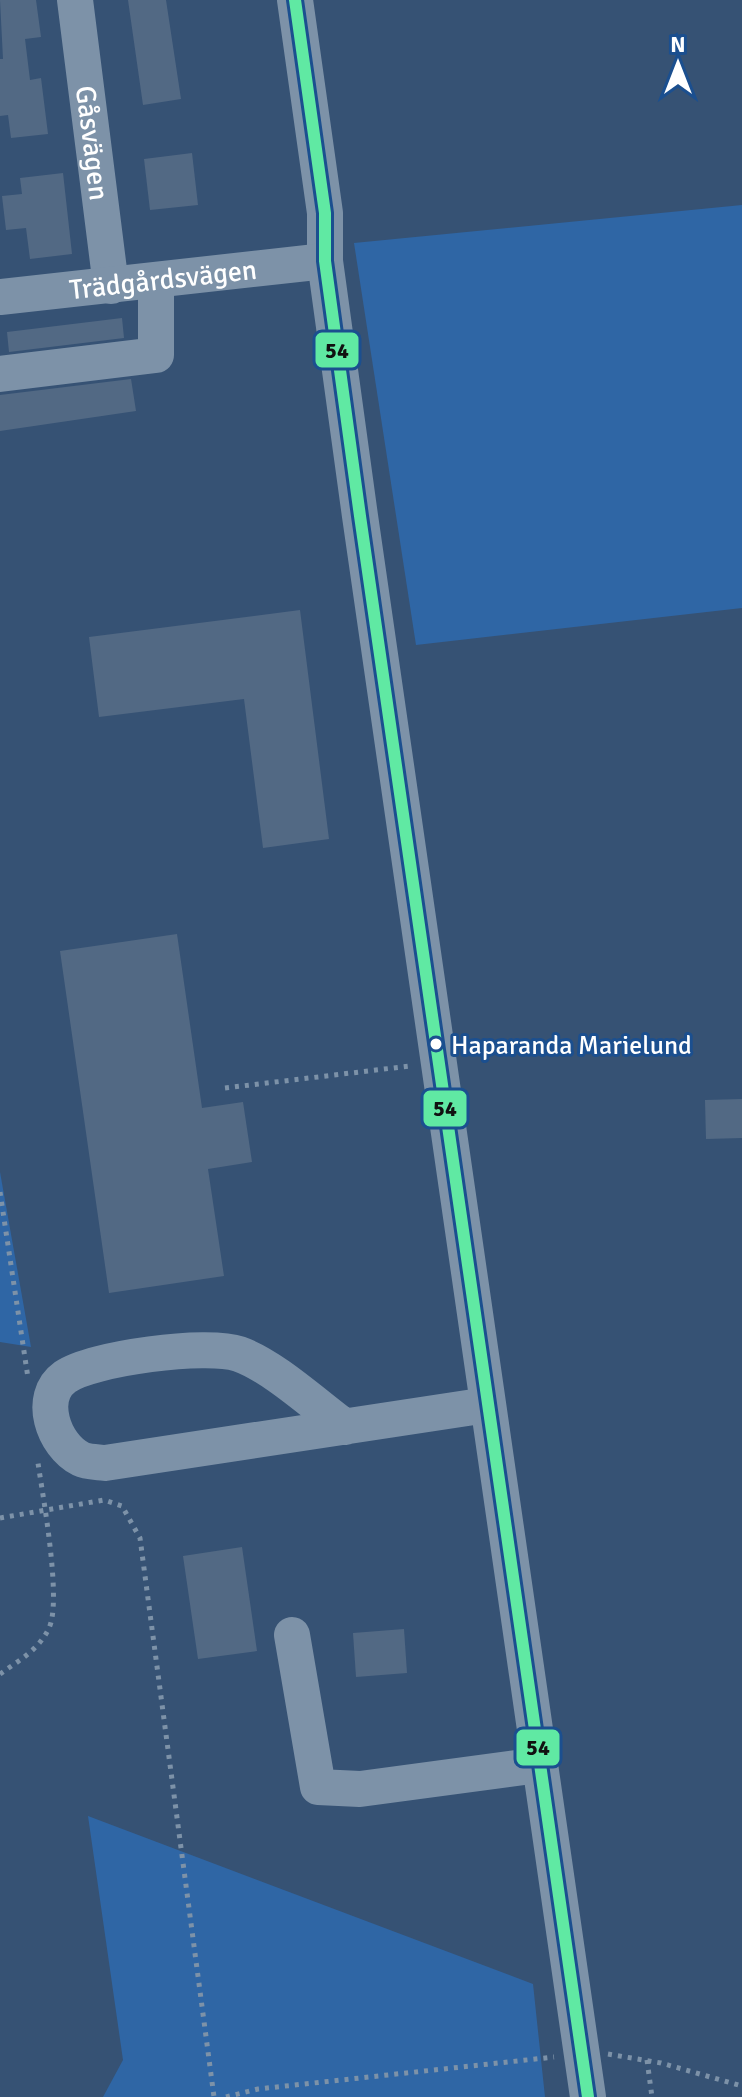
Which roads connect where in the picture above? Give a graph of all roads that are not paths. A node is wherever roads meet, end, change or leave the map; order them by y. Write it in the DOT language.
graph roads {
  1 [pos="75,0"];
  2 [pos="295,0"];
  3 [pos="325,261"];
  4 [pos="156,282"];
  5 [pos="111,286"];
  6 [pos="0,297"];
  7 [pos="0,374"];
  8 [pos="487,1405"];
  9 [pos="345,1427"];
  10 [pos="292,1635"];
  11 [pos="539,1765"];
  12 [pos="588,2097"];
  1 -- 5 [label="street, Gåsvägen"];
  2 -- 3 [label="street"];
  3 -- 4 [label="street, Trädgårdsvägen"];
  3 -- 8 [label="street"];
  4 -- 5 [label="street, Trädgårdsvägen"];
  4 -- 7 [label="street"];
  5 -- 6 [label="street, Trädgårdsvägen"];
  8 -- 9 [label="street"];
  8 -- 11 [label="street"];
  9 -- 9 [label="street"];
  10 -- 11 [label="street"];
  11 -- 12 [label="street"];
}
